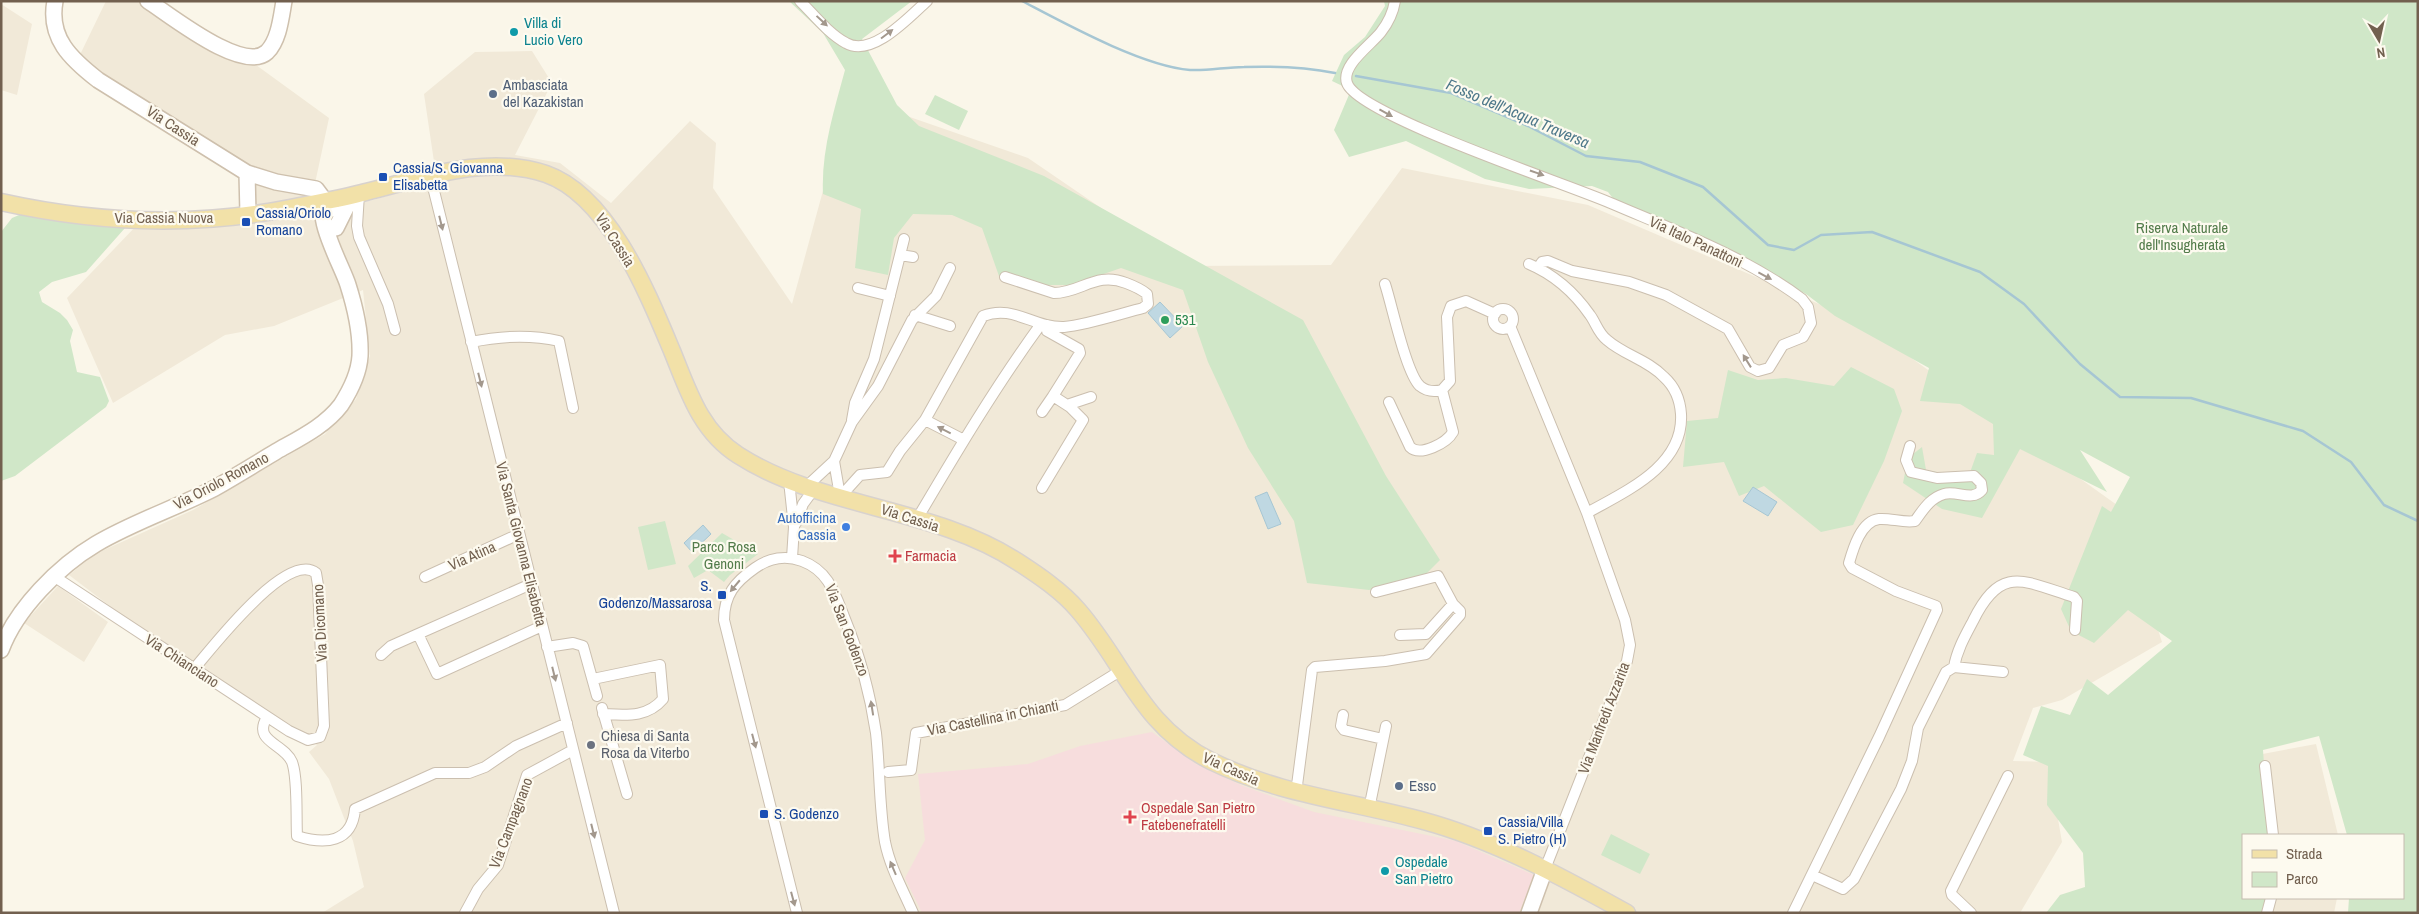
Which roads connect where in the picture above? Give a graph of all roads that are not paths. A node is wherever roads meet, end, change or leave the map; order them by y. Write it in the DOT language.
graph roads {
  1 [pos="55,1"];
  2 [pos="63,1"];
  3 [pos="148,1"];
  4 [pos="284,1"];
  5 [pos="800,1"];
  6 [pos="927,1"];
  7 [pos="1395,1"];
  8 [pos="158,6"];
  9 [pos="98,80"];
  10 [pos="247,173"];
  11 [pos="430,175"];
  12 [pos="359,194"];
  13 [pos="326,200"];
  14 [pos="1,202"];
  15 [pos="290,208"];
  16 [pos="248,214"];
  17 [pos="331,227"];
  18 [pos="904,239"];
  19 [pos="900,255"];
  20 [pos="913,258"];
  21 [pos="950,268"];
  22 [pos="1005,277"];
  23 [pos="1385,284"];
  24 [pos="858,288"];
  25 [pos="890,296"];
  26 [pos="915,315"];
  27 [pos="1044,325"];
  28 [pos="950,326"];
  29 [pos="396,330"];
  30 [pos="471,342"];
  31 [pos="1442,390"];
  32 [pos="1053,396"];
  33 [pos="1091,397"];
  34 [pos="1389,402"];
  35 [pos="1067,405"];
  36 [pos="573,408"];
  37 [pos="1042,412"];
  38 [pos="925,420"];
  39 [pos="852,422"];
  40 [pos="964,440"];
  41 [pos="1910,446"];
  42 [pos="834,461"];
  43 [pos="789,481"];
  44 [pos="811,488"];
  45 [pos="1042,488"];
  46 [pos="841,496"];
  47 [pos="1587,513"];
  48 [pos="917,519"];
  49 [pos="794,527"];
  50 [pos="519,534"];
  51 [pos="792,558"];
  52 [pos="54,577"];
  53 [pos="425,577"];
  54 [pos="532,584"];
  55 [pos="1376,592"];
  56 [pos="1453,604"];
  57 [pos="542,626"];
  58 [pos="2075,630"];
  59 [pos="418,634"];
  60 [pos="1400,635"];
  61 [pos="547,647"];
  62 [pos="1,650"];
  63 [pos="381,655"];
  64 [pos="1954,667"];
  65 [pos="194,668"];
  66 [pos="1120,671"];
  67 [pos="2003,672"];
  68 [pos="593,678"];
  69 [pos="597,696"];
  70 [pos="1343,715"];
  71 [pos="267,717"];
  72 [pos="567,723"];
  73 [pos="1386,726"];
  74 [pos="1383,739"];
  75 [pos="311,740"];
  76 [pos="573,750"];
  77 [pos="2265,766"];
  78 [pos="888,772"];
  79 [pos="2008,776"];
  80 [pos="1296,793"];
  81 [pos="627,794"];
  82 [pos="1369,808"];
  83 [pos="2274,834"];
  84 [pos="1545,869"];
  85 [pos="1812,875"];
  86 [pos="2271,899"];
  87 [pos="465,913"];
  88 [pos="614,913"];
  89 [pos="797,913"];
  90 [pos="913,913"];
  91 [pos="1529,913"];
  92 [pos="1627,913"];
  93 [pos="1793,913"];
  94 [pos="1971,913"];
  95 [pos="2267,913"];
  1 -- 9 [label="street, Via Cassia"];
  2 -- 9 [label="street, Via Cassia"];
  3 -- 8 [label="street"];
  4 -- 8 [label="street"];
  5 -- 6 [label="street, one-way"];
  7 -- 47 [label="street, Via Italo Panattoni, one-way"];
  9 -- 10 [label="street, Via Cassia"];
  10 -- 13 [label="street, Via Cassia"];
  10 -- 16 [label="street"];
  11 -- 12 [label="main road, Via Cassia"];
  11 -- 30 [label="street, Via Santa Giovanna Elisabetta, one-way"];
  11 -- 43 [label="main road, Via Cassia"];
  12 -- 13 [label="main road, Via Cassia"];
  12 -- 17 [label="street"];
  12 -- 29 [label="street"];
  13 -- 15 [label="main road, Via Cassia Nuova"];
  13 -- 17 [label="street, Via Oriolo Romano"];
  14 -- 16 [label="main road, Via Cassia Nuova"];
  15 -- 16 [label="main road, Via Cassia Nuova"];
  15 -- 17 [label="street"];
  17 -- 52 [label="street, Via Oriolo Romano"];
  18 -- 19 [label="street"];
  19 -- 20 [label="street"];
  19 -- 25 [label="street"];
  21 -- 26 [label="street"];
  22 -- 27 [label="street"];
  23 -- 31 [label="street"];
  24 -- 25 [label="street"];
  25 -- 39 [label="street"];
  26 -- 28 [label="street"];
  26 -- 39 [label="street"];
  27 -- 32 [label="street"];
  27 -- 38 [label="street"];
  27 -- 40 [label="street"];
  30 -- 36 [label="street"];
  30 -- 50 [label="street, Via Santa Giovanna Elisabetta, one-way"];
  31 -- 34 [label="street"];
  31 -- 47 [label="street"];
  32 -- 35 [label="street"];
  32 -- 37 [label="street"];
  33 -- 35 [label="street"];
  35 -- 45 [label="street"];
  40 -- 38 [label="street, one-way"];
  38 -- 46 [label="street"];
  39 -- 42 [label="street"];
  40 -- 48 [label="street"];
  41 -- 85 [label="street"];
  42 -- 44 [label="street"];
  42 -- 46 [label="street"];
  43 -- 44 [label="main road, Via Cassia"];
  43 -- 49 [label="street"];
  44 -- 46 [label="main road, Via Cassia"];
  44 -- 49 [label="street"];
  46 -- 48 [label="main road, Via Cassia"];
  47 -- 84 [label="street, Via Manfredi Azzarita"];
  48 -- 66 [label="main road, Via Cassia"];
  49 -- 51 [label="street"];
  50 -- 53 [label="street, Via Atina"];
  50 -- 54 [label="street, Via Santa Giovanna Elisabetta"];
  51 -- 89 [label="street, one-way"];
  90 -- 51 [label="street, Via San Godenzo, one-way"];
  52 -- 62 [label="street, Via Oriolo Romano"];
  52 -- 65 [label="street, Via Chianciano"];
  54 -- 57 [label="street, Via Santa Giovanna Elisabetta"];
  54 -- 59 [label="street"];
  55 -- 56 [label="street"];
  56 -- 60 [label="street"];
  56 -- 80 [label="street"];
  57 -- 59 [label="street"];
  57 -- 61 [label="street, Via Santa Giovanna Elisabetta"];
  58 -- 64 [label="street"];
  59 -- 63 [label="street"];
  61 -- 68 [label="street"];
  61 -- 72 [label="street, Via Santa Giovanna Elisabetta, one-way"];
  64 -- 67 [label="street"];
  64 -- 85 [label="street"];
  65 -- 71 [label="street, Via Chianciano"];
  65 -- 75 [label="street, Via Dicomano"];
  66 -- 78 [label="street, Via Castellina in Chianti"];
  66 -- 80 [label="main road, Via Cassia"];
  68 -- 69 [label="street"];
  68 -- 81 [label="street"];
  70 -- 74 [label="street"];
  71 -- 72 [label="street"];
  71 -- 75 [label="street, Via Chianciano"];
  72 -- 76 [label="street, Via Santa Giovanna Elisabetta"];
  73 -- 74 [label="street"];
  74 -- 82 [label="street"];
  76 -- 87 [label="street, Via Campagnano"];
  76 -- 88 [label="street, Via Santa Giovanna Elisabetta, one-way"];
  77 -- 83 [label="street"];
  79 -- 94 [label="street"];
  80 -- 82 [label="main road, Via Cassia"];
  82 -- 84 [label="main road, Via Cassia"];
  84 -- 91 [label="street"];
  84 -- 92 [label="main road, Via Cassia"];
  85 -- 93 [label="street"];
  86 -- 95 [label="street"];
}
